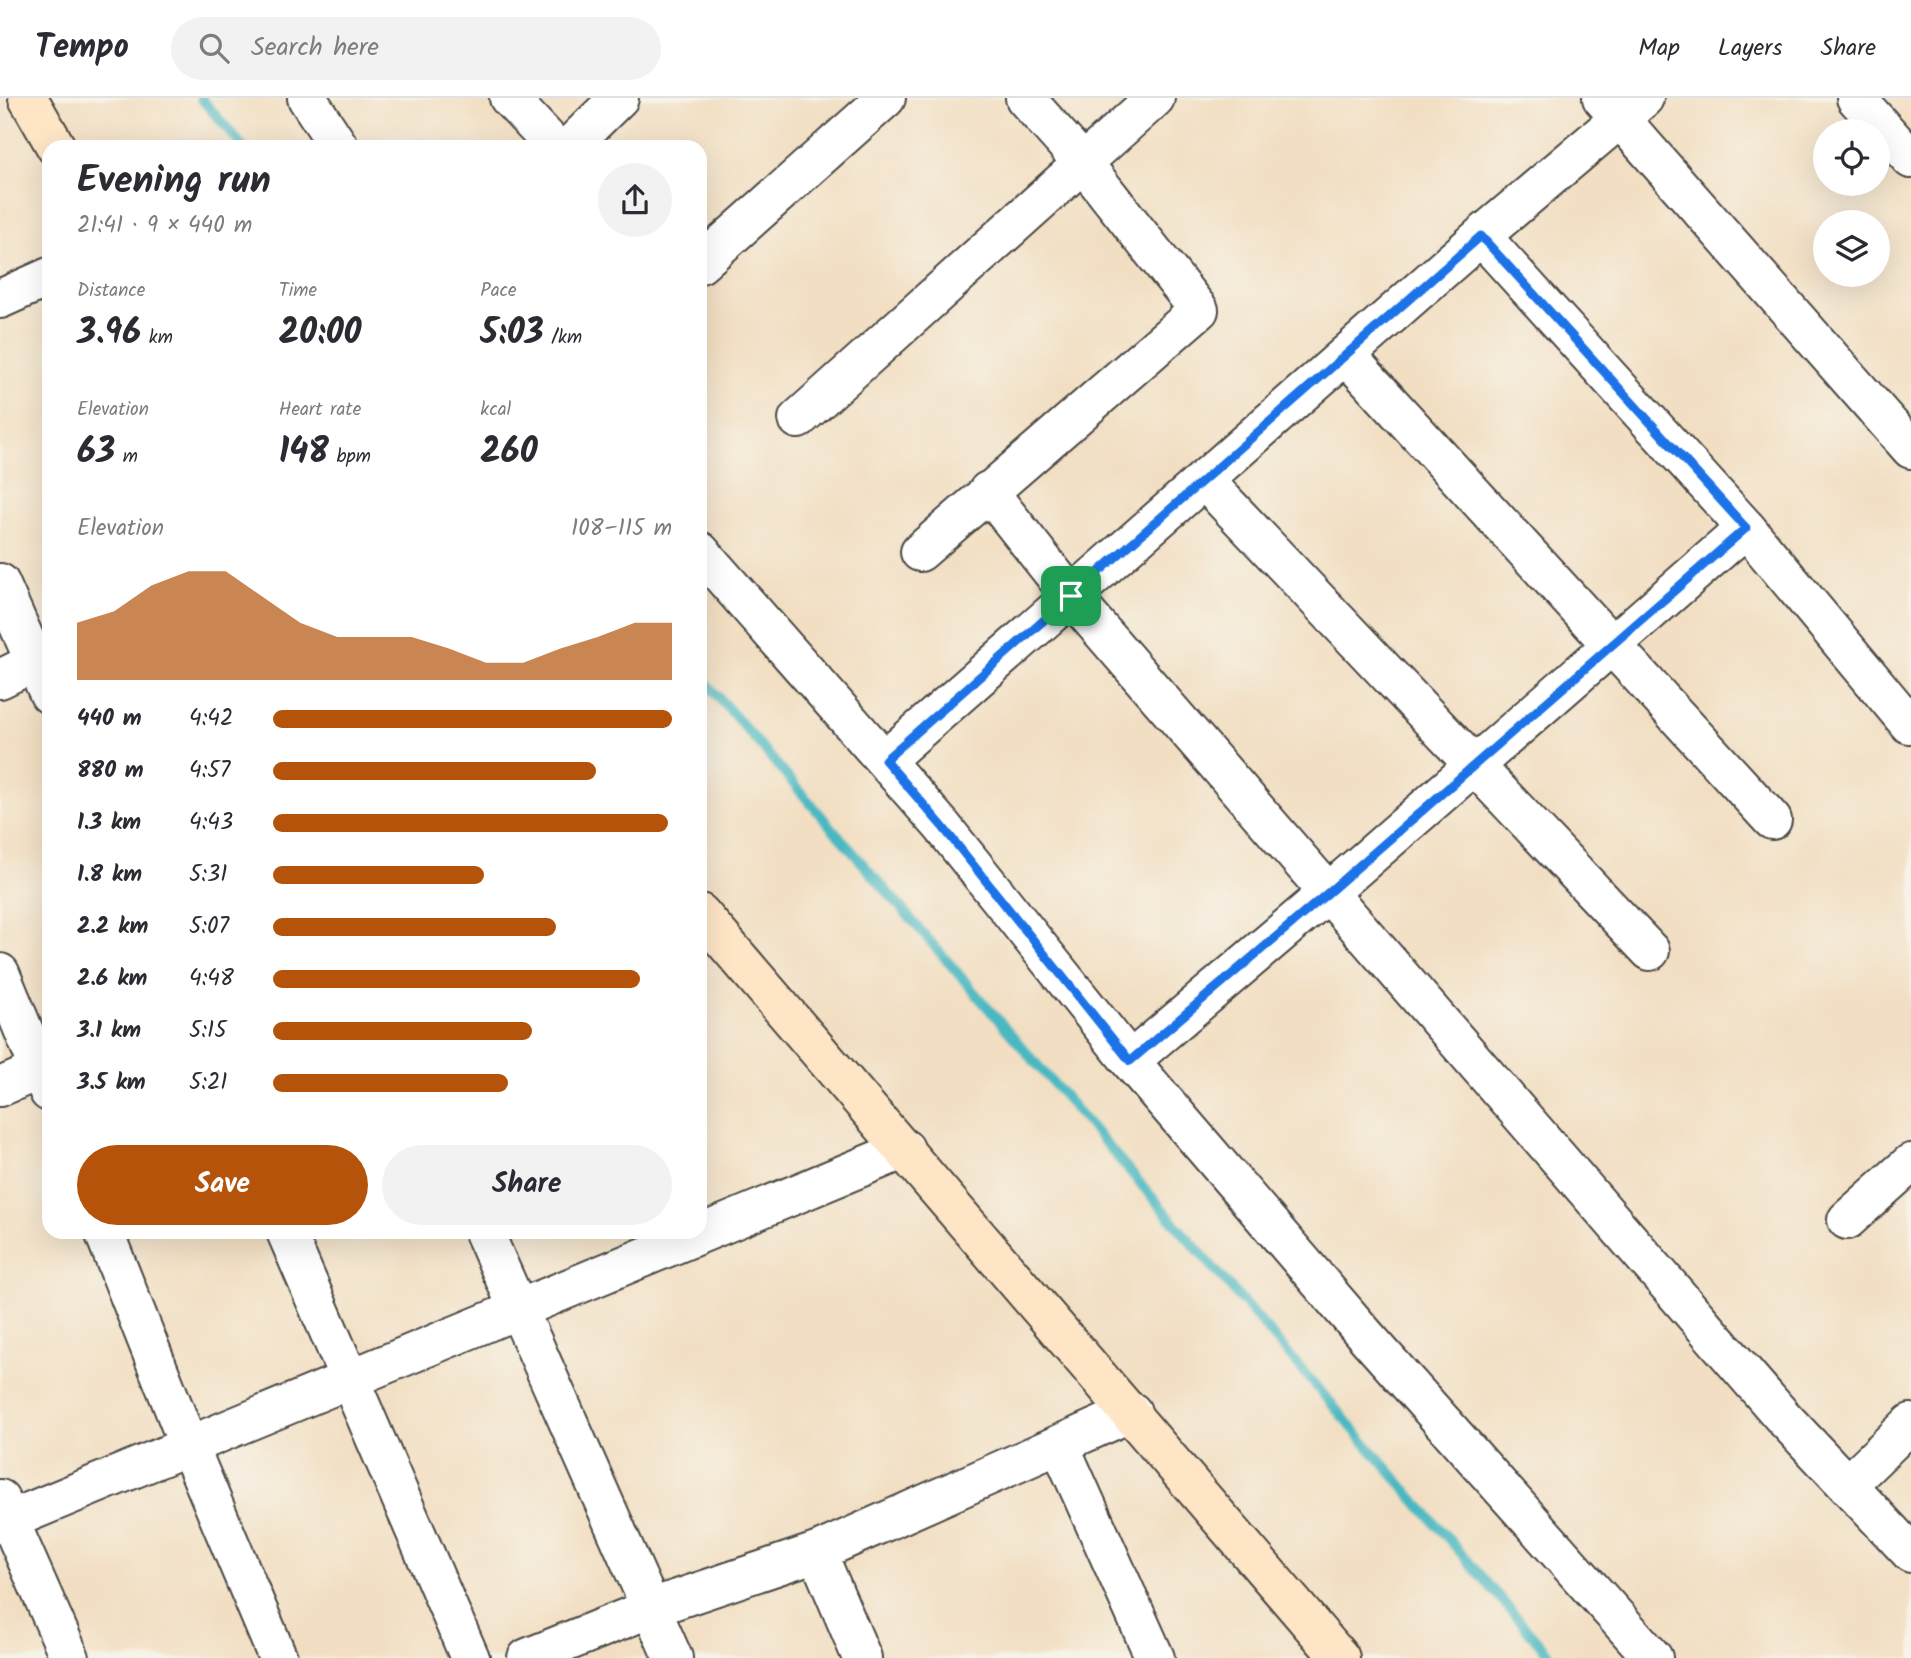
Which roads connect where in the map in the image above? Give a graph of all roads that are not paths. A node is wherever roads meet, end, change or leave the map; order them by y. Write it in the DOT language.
graph roads {
  1 [pos="27,98"];
  2 [pos="509,98"];
  3 [pos="619,98"];
  4 [pos="886,98"];
  5 [pos="1026,98"];
  6 [pos="1155,98"];
  7 [pos="1856,98"];
  8 [pos="315,101"];
  9 [pos="1622,105"];
  10 [pos="52,140"];
  11 [pos="335,140"];
  12 [pos="548,140"];
  13 [pos="576,140"];
  14 [pos="1911,159"];
  15 [pos="1083,163"];
  16 [pos="1481,236"];
  17 [pos="707,258"];
  18 [pos="42,279"];
  19 [pos="0,299"];
  20 [pos="1346,355"];
  21 [pos="799,419"];
  22 [pos="1911,449"];
  23 [pos="1204,480"];
  24 [pos="988,491"];
  25 [pos="1746,528"];
  26 [pos="920,552"];
  27 [pos="707,559"];
  28 [pos="0,583"];
  29 [pos="1071,596"];
  30 [pos="1612,646"];
  31 [pos="42,666"];
  32 [pos="42,670"];
  33 [pos="0,679"];
  34 [pos="1909,724"];
  35 [pos="885,760"];
  36 [pos="1474,765"];
  37 [pos="1772,820"];
  38 [pos="1329,892"];
  39 [pos="707,921"];
  40 [pos="1650,951"];
  41 [pos="0,973"];
  42 [pos="1130,1061"];
  43 [pos="42,1067"];
  44 [pos="42,1077"];
  45 [pos="0,1087"];
  46 [pos="905,1149"];
  47 [pos="1911,1164"];
  48 [pos="1847,1220"];
  49 [pos="707,1228"];
  50 [pos="107,1239"];
  51 [pos="289,1239"];
  52 [pos="487,1239"];
  53 [pos="679,1239"];
  54 [pos="517,1307"];
  55 [pos="349,1378"];
  56 [pos="1132,1412"];
  57 [pos="1911,1423"];
  58 [pos="188,1444"];
  59 [pos="1060,1446"];
  60 [pos="1847,1485"];
  61 [pos="3,1514"];
  62 [pos="817,1552"];
  63 [pos="1911,1553"];
  64 [pos="651,1608"];
  65 [pos="70,1658"];
  66 [pos="278,1658"];
  67 [pos="470,1658"];
  68 [pos="527,1658"];
  69 [pos="673,1658"];
  70 [pos="862,1658"];
  71 [pos="1154,1658"];
  72 [pos="1340,1658"];
  73 [pos="1653,1658"];
  1 -- 10 [label="street"];
  2 -- 12 [label="street"];
  3 -- 13 [label="street"];
  4 -- 17 [label="street"];
  5 -- 15 [label="street"];
  6 -- 15 [label="street"];
  7 -- 14 [label="street"];
  8 -- 11 [label="street"];
  9 -- 16 [label="street"];
  9 -- 22 [label="street"];
  15 -- 21 [label="street"];
  15 -- 24 [label="street"];
  16 -- 20 [label="street"];
  16 -- 25 [label="street"];
  18 -- 19 [label="street"];
  20 -- 23 [label="street"];
  20 -- 30 [label="street"];
  23 -- 29 [label="street"];
  23 -- 36 [label="street"];
  24 -- 26 [label="street"];
  24 -- 29 [label="street"];
  25 -- 30 [label="street"];
  25 -- 34 [label="street"];
  27 -- 35 [label="street"];
  28 -- 31 [label="street"];
  29 -- 35 [label="street"];
  29 -- 38 [label="street"];
  30 -- 36 [label="street"];
  30 -- 37 [label="street"];
  32 -- 33 [label="street"];
  35 -- 42 [label="street"];
  36 -- 38 [label="street"];
  36 -- 40 [label="street"];
  38 -- 42 [label="street"];
  38 -- 60 [label="street"];
  39 -- 46 [label="street"];
  41 -- 43 [label="street"];
  42 -- 73 [label="street"];
  44 -- 45 [label="street"];
  46 -- 49 [label="street"];
  46 -- 56 [label="street"];
  47 -- 48 [label="street"];
  50 -- 58 [label="street"];
  51 -- 55 [label="street"];
  52 -- 54 [label="street"];
  53 -- 54 [label="street"];
  54 -- 55 [label="street"];
  54 -- 64 [label="street"];
  55 -- 58 [label="street"];
  55 -- 67 [label="street"];
  56 -- 59 [label="street"];
  56 -- 72 [label="street"];
  57 -- 60 [label="street"];
  58 -- 61 [label="street"];
  58 -- 66 [label="street"];
  59 -- 62 [label="street"];
  59 -- 71 [label="street"];
  60 -- 63 [label="street"];
  61 -- 65 [label="street"];
  62 -- 64 [label="street"];
  62 -- 70 [label="street"];
  64 -- 68 [label="street"];
  64 -- 69 [label="street"];
}
